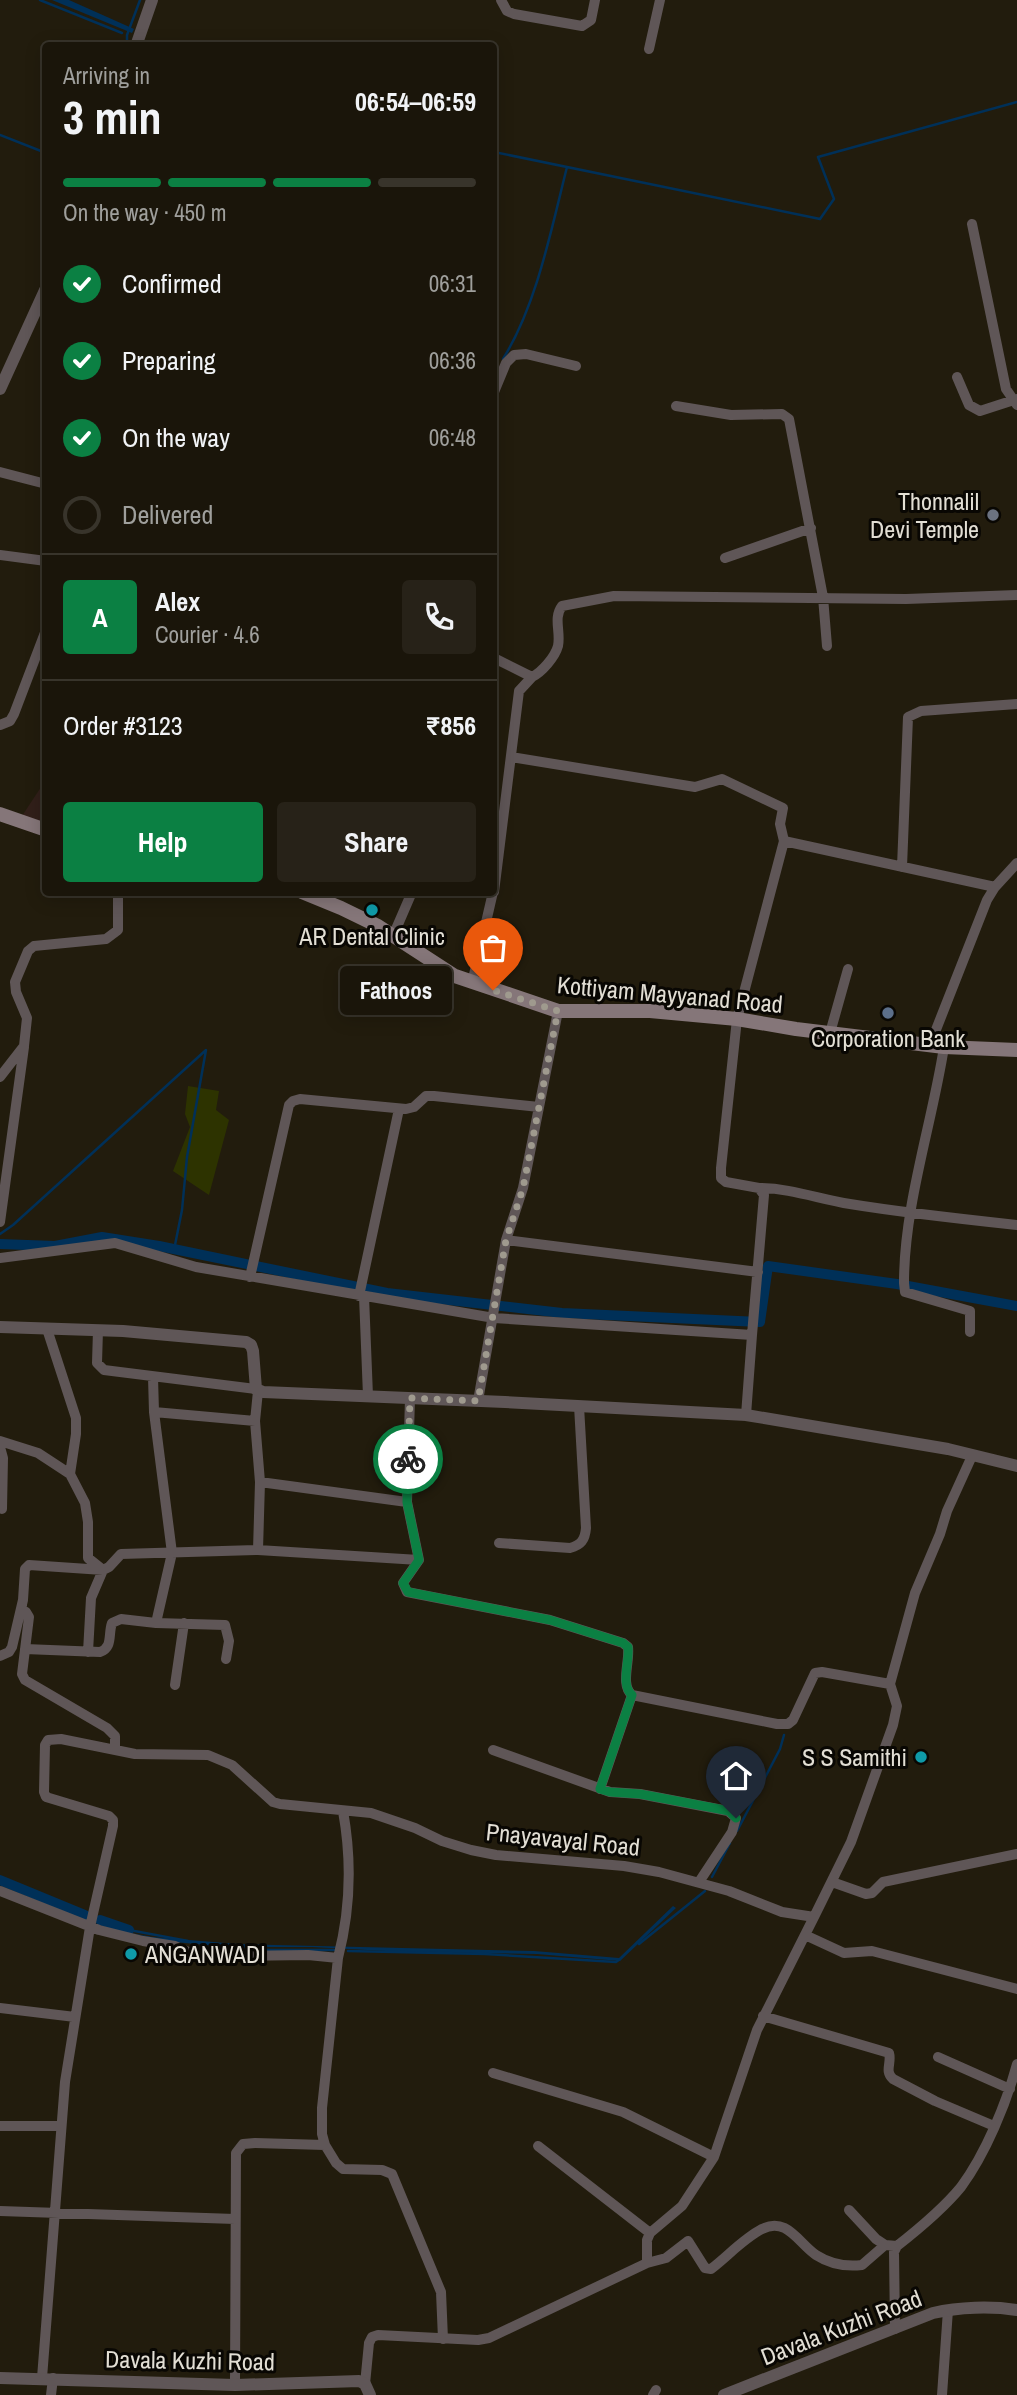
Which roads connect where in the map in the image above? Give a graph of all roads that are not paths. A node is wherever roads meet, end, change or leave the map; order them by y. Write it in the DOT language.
graph roads {
  1 [pos="152,0"];
  2 [pos="502,0"];
  3 [pos="594,0"];
  4 [pos="660,0"];
  5 [pos="137,42"];
  6 [pos="649,49"];
  7 [pos="972,224"];
  8 [pos="42,297"];
  9 [pos="576,366"];
  10 [pos="957,377"];
  11 [pos="497,385"];
  12 [pos="0,389"];
  13 [pos="1016,401"];
  14 [pos="676,406"];
  15 [pos="0,472"];
  16 [pos="42,483"];
  17 [pos="811,528"];
  18 [pos="0,555"];
  19 [pos="725,558"];
  20 [pos="42,560"];
  21 [pos="1017,595"];
  22 [pos="823,597"];
  23 [pos="42,640"];
  24 [pos="827,646"];
  25 [pos="497,660"];
  26 [pos="532,677"];
  27 [pos="1017,704"];
  28 [pos="0,725"];
  29 [pos="511,757"];
  30 [pos="0,814"];
  31 [pos="42,829"];
  32 [pos="784,841"];
  33 [pos="497,862"];
  34 [pos="1017,863"];
  35 [pos="902,867"];
  36 [pos="995,887"];
  37 [pos="118,896"];
  38 [pos="312,896"];
  39 [pos="410,896"];
  40 [pos="492,896"];
  41 [pos="393,936"];
  42 [pos="848,969"];
  43 [pos="472,983"];
  44 [pos="558,1011"];
  45 [pos="737,1019"];
  46 [pos="830,1033"];
  47 [pos="24,1046"];
  48 [pos="937,1046"];
  49 [pos="1017,1050"];
  50 [pos="0,1077"];
  51 [pos="539,1107"];
  52 [pos="399,1109"];
  53 [pos="759,1188"];
  54 [pos="909,1213"];
  55 [pos="0,1222"];
  56 [pos="1017,1224"];
  57 [pos="506,1240"];
  58 [pos="0,1258"];
  59 [pos="758,1272"];
  60 [pos="250,1278"];
  61 [pos="361,1296"];
  62 [pos="494,1318"];
  63 [pos="0,1327"];
  64 [pos="47,1329"];
  65 [pos="98,1330"];
  66 [pos="970,1332"];
  67 [pos="752,1335"];
  68 [pos="153,1377"];
  69 [pos="257,1390"];
  70 [pos="368,1396"];
  71 [pos="410,1398"];
  72 [pos="478,1401"];
  73 [pos="579,1406"];
  74 [pos="154,1412"];
  75 [pos="746,1415"];
  76 [pos="255,1421"];
  77 [pos="0,1441"];
  78 [pos="0,1447"];
  79 [pos="972,1456"];
  80 [pos="1017,1466"];
  81 [pos="69,1474"];
  82 [pos="260,1482"];
  83 [pos="407,1502"];
  84 [pos="2,1508"];
  85 [pos="499,1543"];
  86 [pos="258,1550"];
  87 [pos="172,1553"];
  88 [pos="419,1560"];
  89 [pos="103,1570"];
  90 [pos="23,1600"];
  91 [pos="156,1623"];
  92 [pos="184,1623"];
  93 [pos="25,1649"];
  94 [pos="88,1652"];
  95 [pos="0,1656"];
  96 [pos="226,1659"];
  97 [pos="890,1684"];
  98 [pos="175,1685"];
  99 [pos="632,1695"];
  100 [pos="115,1749"];
  101 [pos="493,1750"];
  102 [pos="600,1789"];
  103 [pos="343,1811"];
  104 [pos="1017,1854"];
  105 [pos="699,1882"];
  106 [pos="832,1882"];
  107 [pos="0,1891"];
  108 [pos="814,1917"];
  109 [pos="90,1927"];
  110 [pos="805,1935"];
  111 [pos="338,1958"];
  112 [pos="1017,1989"];
  113 [pos="0,2008"];
  114 [pos="763,2016"];
  115 [pos="75,2017"];
  116 [pos="938,2057"];
  117 [pos="1017,2064"];
  118 [pos="493,2073"];
  119 [pos="1010,2089"];
  120 [pos="0,2126"];
  121 [pos="61,2126"];
  122 [pos="994,2126"];
  123 [pos="325,2145"];
  124 [pos="538,2146"];
  125 [pos="714,2157"];
  126 [pos="849,2210"];
  127 [pos="0,2211"];
  128 [pos="54,2213"];
  129 [pos="235,2219"];
  130 [pos="649,2233"];
  131 [pos="886,2245"];
  132 [pos="897,2246"];
  133 [pos="647,2263"];
  134 [pos="1017,2310"];
  135 [pos="947,2311"];
  136 [pos="895,2329"];
  137 [pos="443,2339"];
  138 [pos="0,2378"];
  139 [pos="48,2378"];
  140 [pos="235,2385"];
  141 [pos="368,2389"];
  142 [pos="51,2395"];
  143 [pos="724,2395"];
  144 [pos="942,2395"];
  1 -- 5 [label="street"];
  2 -- 3 [label="street"];
  4 -- 6 [label="street"];
  7 -- 13 [label="street"];
  8 -- 12 [label="street"];
  9 -- 11 [label="street"];
  10 -- 13 [label="street"];
  14 -- 17 [label="street"];
  15 -- 16 [label="street"];
  17 -- 19 [label="street"];
  17 -- 22 [label="street"];
  18 -- 20 [label="street"];
  21 -- 22 [label="street"];
  22 -- 24 [label="street"];
  22 -- 26 [label="street"];
  23 -- 28 [label="street"];
  25 -- 26 [label="street"];
  26 -- 29 [label="street"];
  27 -- 35 [label="street"];
  29 -- 32 [label="street"];
  29 -- 33 [label="street"];
  30 -- 31 [label="main road"];
  32 -- 35 [label="street"];
  32 -- 45 [label="street"];
  34 -- 36 [label="street"];
  35 -- 36 [label="street"];
  36 -- 48 [label="street"];
  37 -- 47 [label="street"];
  38 -- 41 [label="main road, Kottiyam Mayyanad Road"];
  39 -- 41 [label="street"];
  40 -- 43 [label="street"];
  41 -- 43 [label="main road, Kottiyam Mayyanad Road"];
  42 -- 46 [label="street"];
  43 -- 44 [label="main road, Kottiyam Mayyanad Road"];
  44 -- 45 [label="main road, Kottiyam Mayyanad Road"];
  44 -- 51 [label="street"];
  45 -- 46 [label="main road, Kottiyam Mayyanad Road"];
  45 -- 53 [label="street"];
  46 -- 48 [label="main road, Kottiyam Mayyanad Road"];
  47 -- 50 [label="street"];
  47 -- 55 [label="street"];
  48 -- 49 [label="main road, Kottiyam Mayyanad Road"];
  48 -- 54 [label="street"];
  51 -- 52 [label="street"];
  51 -- 57 [label="street"];
  52 -- 60 [label="street"];
  52 -- 61 [label="street"];
  53 -- 54 [label="street"];
  53 -- 59 [label="street"];
  54 -- 56 [label="street"];
  54 -- 66 [label="street"];
  57 -- 59 [label="street"];
  57 -- 62 [label="street"];
  58 -- 60 [label="street"];
  59 -- 67 [label="street"];
  60 -- 61 [label="street"];
  61 -- 62 [label="street"];
  61 -- 70 [label="street"];
  62 -- 67 [label="street"];
  62 -- 72 [label="street"];
  63 -- 64 [label="street"];
  64 -- 65 [label="street"];
  64 -- 81 [label="street"];
  65 -- 68 [label="street"];
  65 -- 69 [label="street"];
  67 -- 75 [label="street"];
  68 -- 69 [label="street"];
  68 -- 74 [label="street"];
  69 -- 70 [label="street"];
  69 -- 76 [label="street"];
  70 -- 71 [label="street"];
  71 -- 72 [label="street"];
  71 -- 83 [label="street"];
  72 -- 73 [label="street"];
  73 -- 75 [label="street"];
  73 -- 85 [label="street"];
  74 -- 76 [label="street"];
  74 -- 87 [label="street"];
  75 -- 79 [label="street"];
  76 -- 82 [label="street"];
  77 -- 81 [label="street"];
  78 -- 84 [label="street"];
  79 -- 80 [label="street"];
  79 -- 97 [label="street"];
  81 -- 89 [label="street"];
  82 -- 83 [label="street"];
  82 -- 86 [label="street"];
  83 -- 88 [label="street"];
  86 -- 87 [label="street"];
  86 -- 88 [label="street"];
  87 -- 89 [label="street"];
  87 -- 91 [label="street"];
  88 -- 99 [label="street"];
  89 -- 90 [label="street"];
  89 -- 94 [label="street"];
  90 -- 93 [label="street"];
  90 -- 95 [label="street"];
  91 -- 92 [label="street"];
  91 -- 94 [label="street"];
  92 -- 96 [label="street"];
  92 -- 98 [label="street"];
  93 -- 94 [label="street"];
  93 -- 100 [label="street"];
  97 -- 99 [label="street"];
  97 -- 106 [label="street"];
  99 -- 102 [label="street"];
  100 -- 103 [label="street, Pnayavayal Road"];
  100 -- 109 [label="street, Pnayavayal Road"];
  101 -- 102 [label="street"];
  102 -- 105 [label="street"];
  103 -- 105 [label="street, Pnayavayal Road"];
  103 -- 111 [label="street"];
  104 -- 106 [label="street"];
  105 -- 108 [label="street, Pnayavayal Road"];
  106 -- 108 [label="street"];
  107 -- 109 [label="street"];
  108 -- 110 [label="street"];
  109 -- 111 [label="street"];
  109 -- 115 [label="street"];
  110 -- 112 [label="street"];
  110 -- 114 [label="street"];
  111 -- 123 [label="street"];
  113 -- 115 [label="street"];
  114 -- 122 [label="street"];
  114 -- 125 [label="street"];
  115 -- 121 [label="street"];
  116 -- 119 [label="street"];
  117 -- 119 [label="street"];
  118 -- 125 [label="street"];
  119 -- 122 [label="street"];
  120 -- 121 [label="street"];
  121 -- 128 [label="street"];
  122 -- 132 [label="street"];
  123 -- 129 [label="street"];
  123 -- 137 [label="street"];
  124 -- 130 [label="street"];
  125 -- 130 [label="street"];
  126 -- 131 [label="street"];
  127 -- 128 [label="street"];
  128 -- 129 [label="street"];
  128 -- 139 [label="street"];
  129 -- 140 [label="street"];
  130 -- 133 [label="street"];
  131 -- 132 [label="street"];
  131 -- 133 [label="street"];
  132 -- 136 [label="street"];
  133 -- 137 [label="street"];
  134 -- 135 [label="street, Davala Kuzhi Road"];
  135 -- 136 [label="street, Davala Kuzhi Road"];
  135 -- 144 [label="street"];
  136 -- 143 [label="street, Davala Kuzhi Road"];
  137 -- 141 [label="street"];
  138 -- 139 [label="street, Davala Kuzhi Road"];
  139 -- 140 [label="street, Davala Kuzhi Road"];
  139 -- 142 [label="street"];
  140 -- 141 [label="street, Davala Kuzhi Road"];
}
